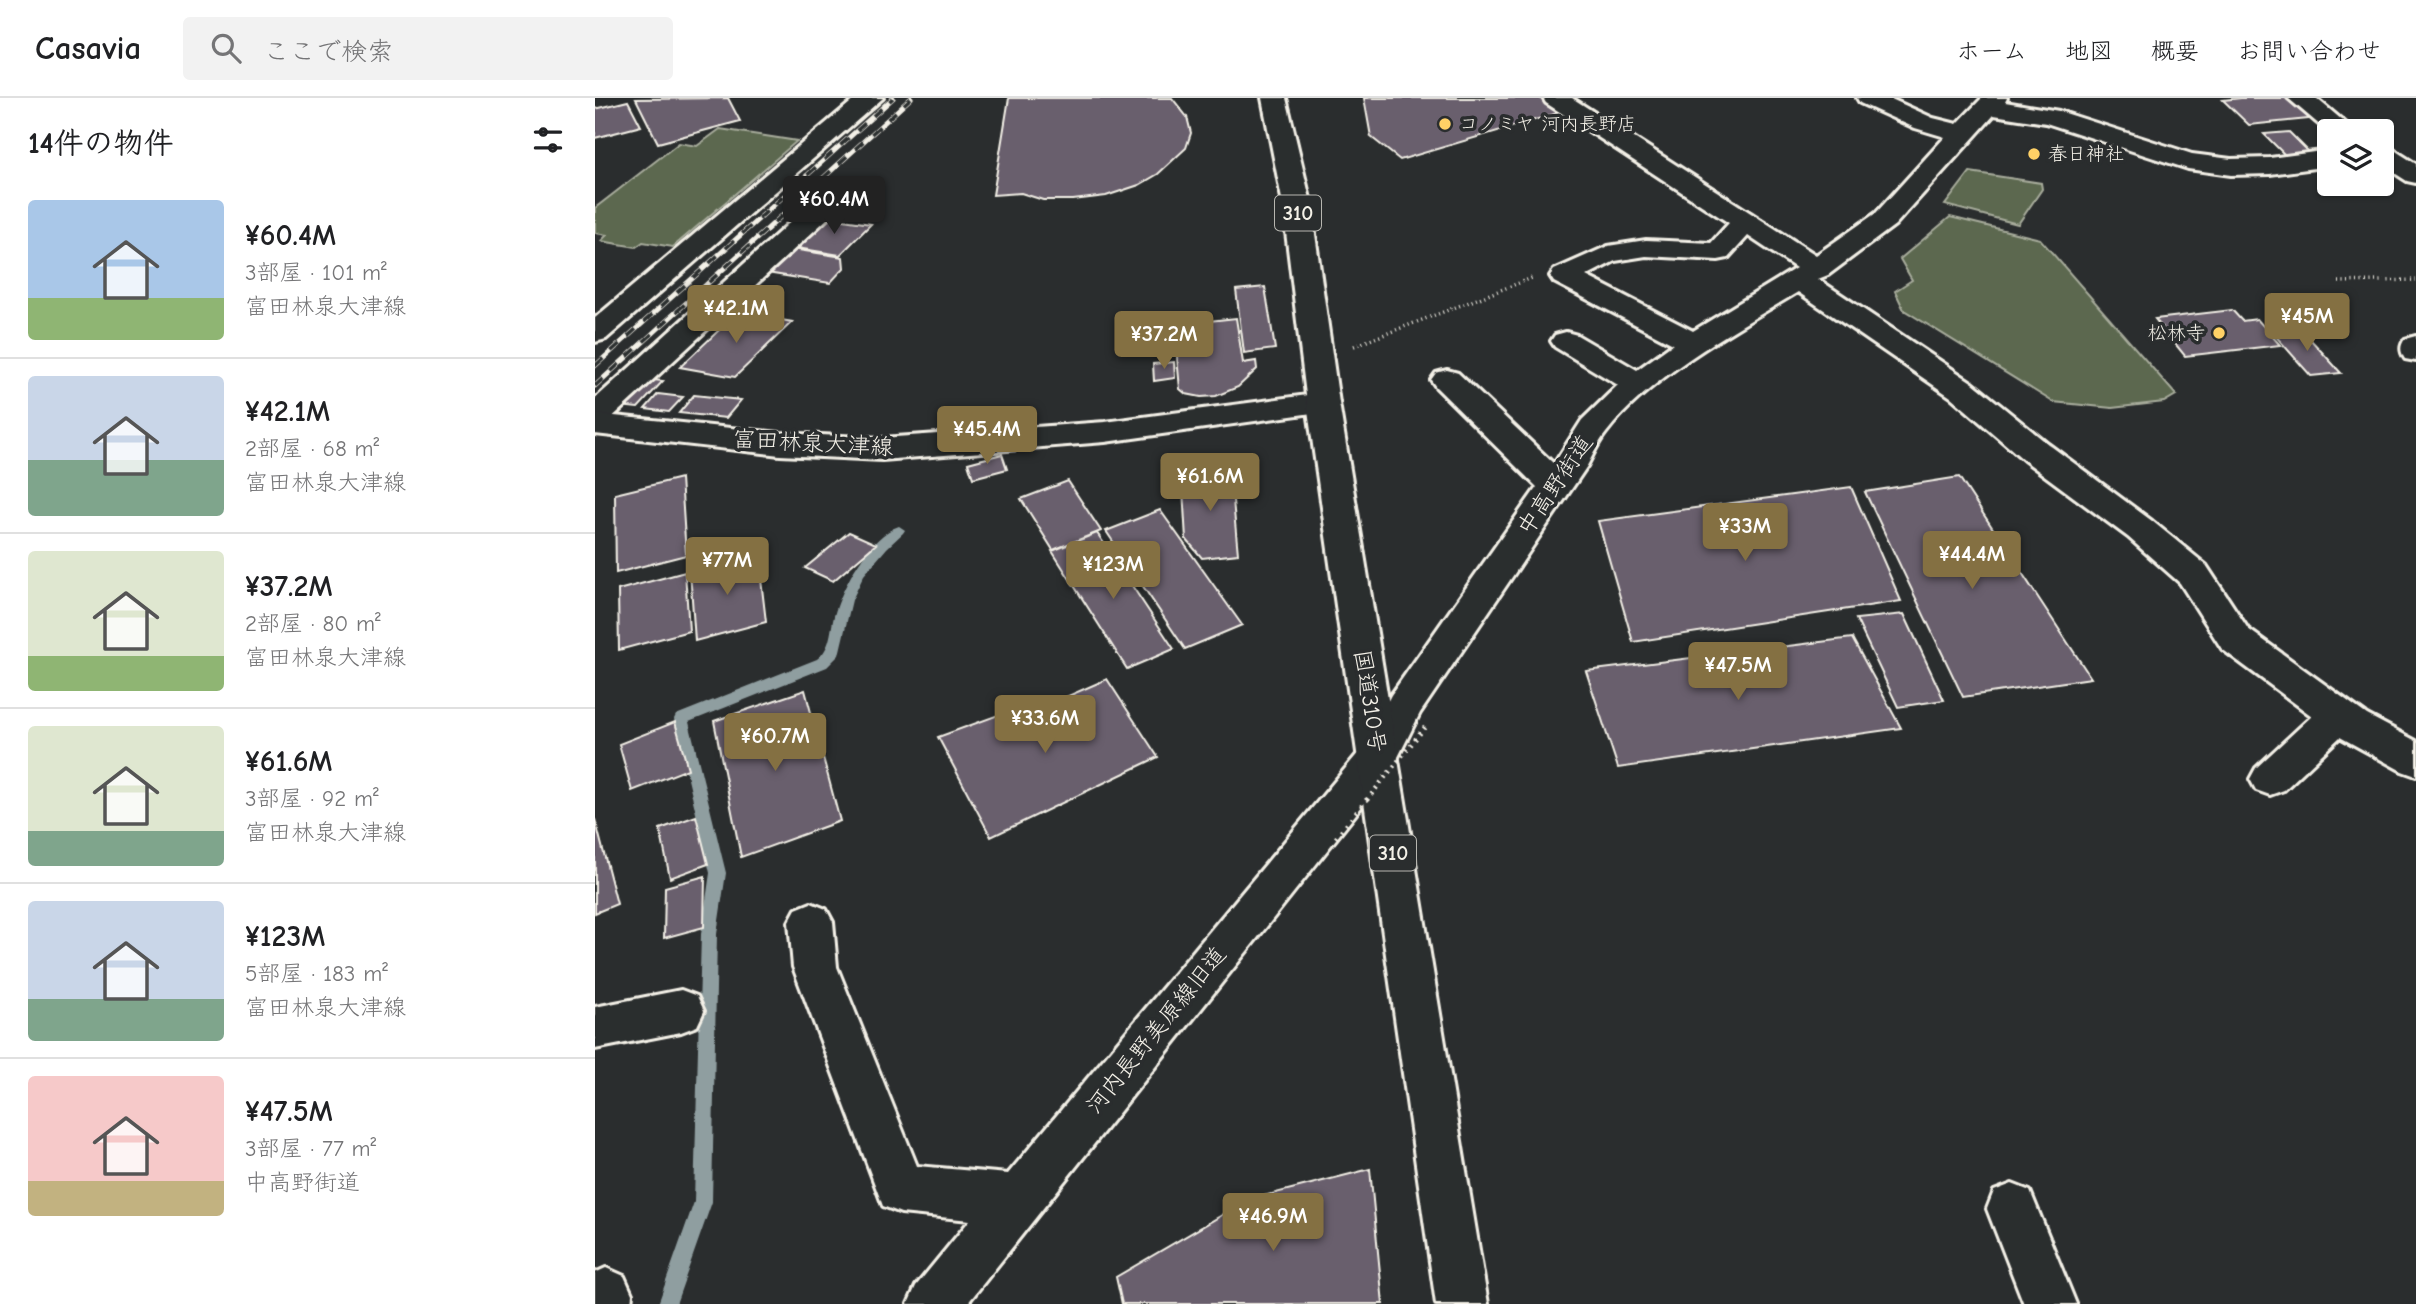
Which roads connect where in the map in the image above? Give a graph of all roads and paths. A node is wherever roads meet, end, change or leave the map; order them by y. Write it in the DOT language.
graph roads {
  1 [pos="871,98"];
  2 [pos="1274,98"];
  3 [pos="1555,98"];
  4 [pos="1869,98"];
  5 [pos="2300,98"];
  6 [pos="1991,102"];
  7 [pos="2327,119"];
  8 [pos="1964,134"];
  9 [pos="2317,160"];
  10 [pos="2394,161"];
  11 [pos="2416,175"];
  12 [pos="866,194"];
  13 [pos="1745,223"];
  14 [pos="1809,274"];
  15 [pos="1565,276"];
  16 [pos="2416,280"];
  17 [pos="2339,282"];
  18 [pos="595,333"];
  19 [pos="1566,341"];
  20 [pos="1695,344"];
  21 [pos="2416,345"];
  22 [pos="2416,352"];
  23 [pos="1317,360"];
  24 [pos="1447,380"];
  25 [pos="1639,384"];
  26 [pos="1323,403"];
  27 [pos="595,416"];
  28 [pos="595,424"];
  29 [pos="1556,486"];
  30 [pos="2339,714"];
  31 [pos="1425,727"];
  32 [pos="1379,756"];
  33 [pos="2416,760"];
  34 [pos="2270,779"];
  35 [pos="1336,838"];
  36 [pos="811,922"];
  37 [pos="681,1011"];
  38 [pos="595,1028"];
  39 [pos="1019,1200"];
  40 [pos="2012,1209"];
  41 [pos="934,1304"];
  42 [pos="1462,1304"];
  43 [pos="2050,1304"];
  1 -- 18 [label="main road"];
  2 -- 23 [label="main road, 国道310号 / 310"];
  3 -- 13 [label="main road"];
  4 -- 8 [label="main road"];
  5 -- 7 [label="main road"];
  6 -- 8 [label="main road"];
  6 -- 9 [label="main road"];
  8 -- 14 [label="main road, 中高野街道"];
  10 -- 11 [label="main road"];
  12 -- 27 [label="main road"];
  13 -- 14 [label="main road"];
  13 -- 15 [label="main road"];
  14 -- 20 [label="main road, 中高野街道"];
  14 -- 30 [label="main road"];
  15 -- 20 [label="main road"];
  15 -- 23 [label="path"];
  16 -- 17 [label="path"];
  19 -- 25 [label="main road"];
  20 -- 25 [label="main road, 中高野街道"];
  21 -- 22 [label="main road"];
  23 -- 26 [label="main road, 国道310号 / 310"];
  24 -- 29 [label="main road"];
  25 -- 29 [label="main road, 中高野街道"];
  26 -- 28 [label="main road, 富田林泉大津線"];
  26 -- 32 [label="main road, 国道310号 / 310"];
  29 -- 32 [label="main road, 中高野街道"];
  30 -- 33 [label="main road"];
  30 -- 34 [label="main road"];
  31 -- 35 [label="path, bridge"];
  32 -- 39 [label="main road, 河内長野美原線旧道"];
  32 -- 42 [label="main road, 国道310号 / 310"];
  36 -- 39 [label="main road"];
  37 -- 38 [label="main road"];
  39 -- 41 [label="main road, 河内長野美原線旧道"];
  40 -- 43 [label="main road"];
}
